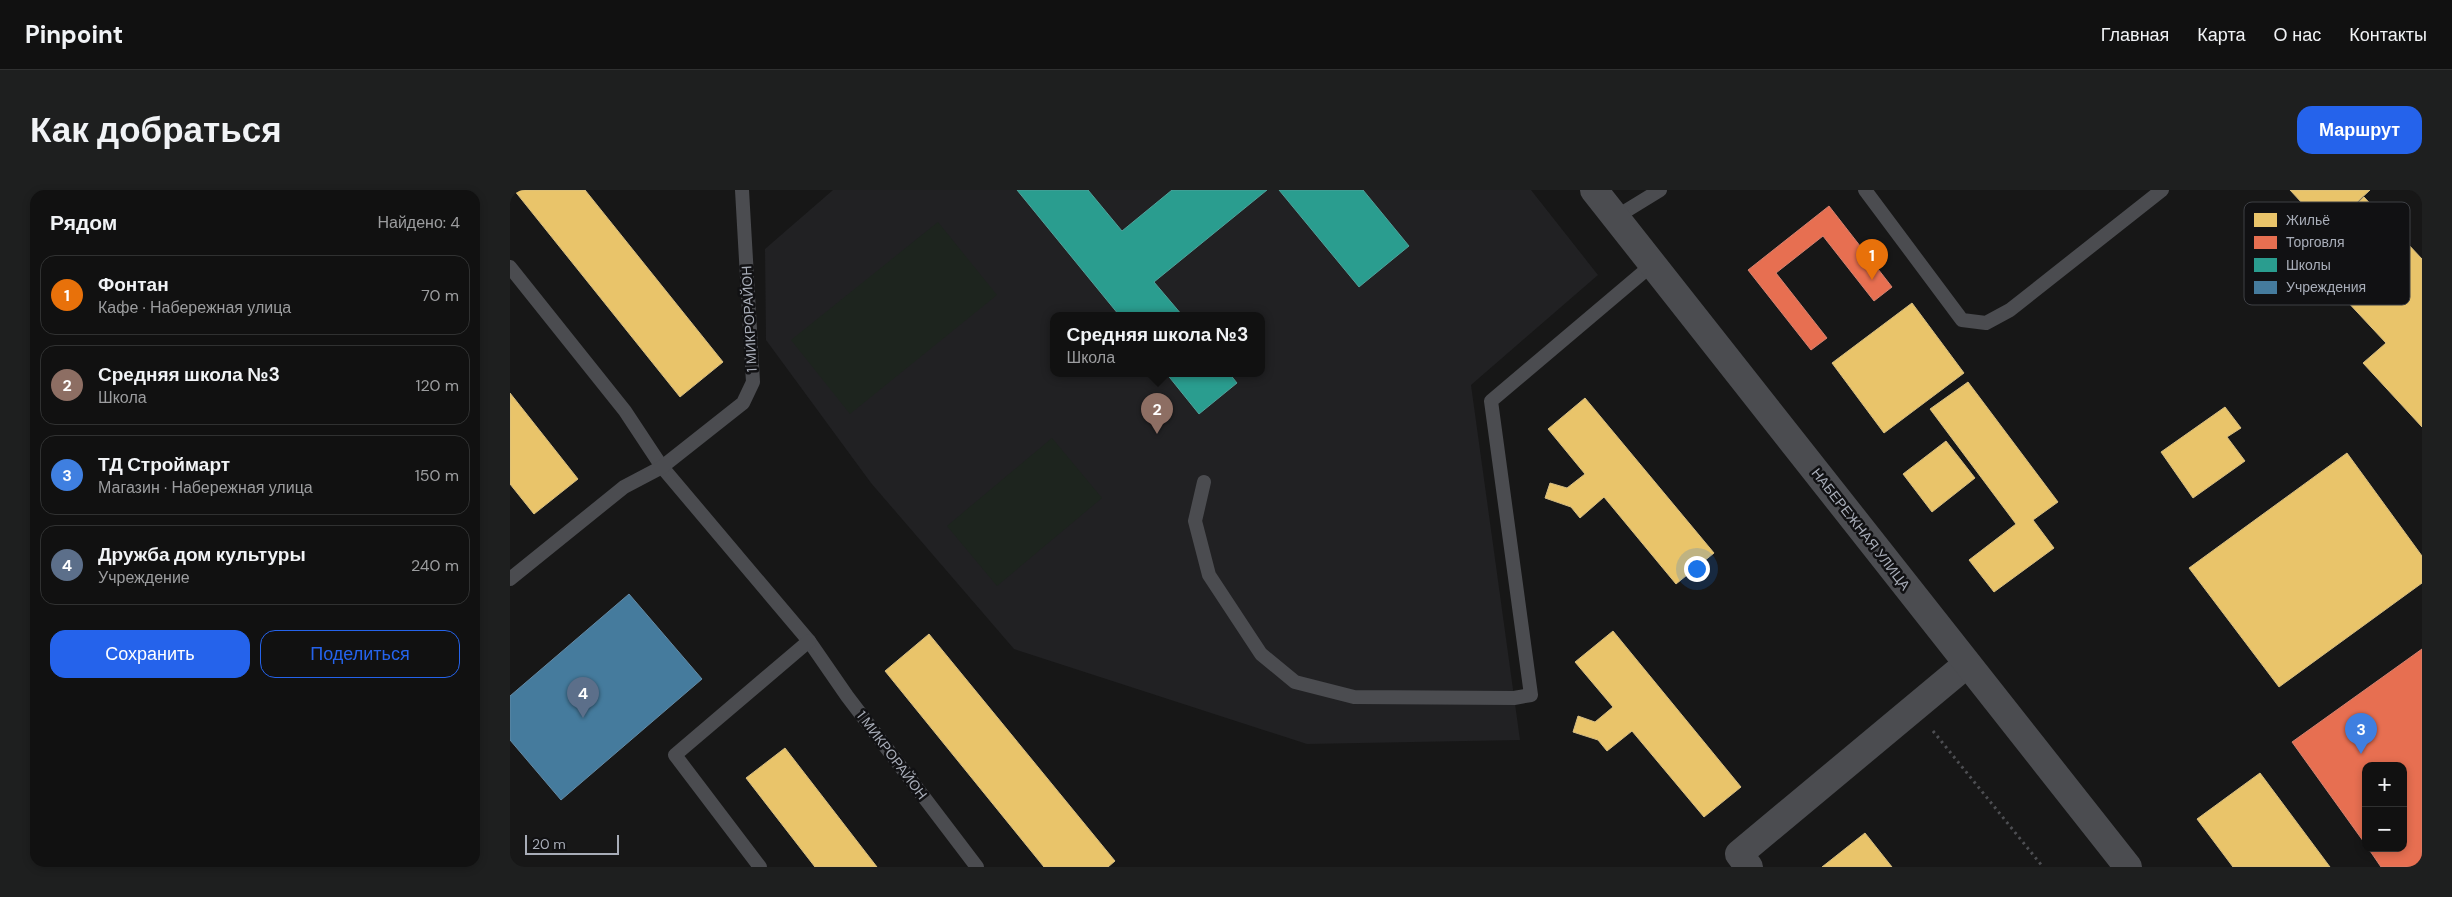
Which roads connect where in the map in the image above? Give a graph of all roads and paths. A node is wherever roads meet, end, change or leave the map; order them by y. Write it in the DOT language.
graph roads {
  1 [pos="742,190"];
  2 [pos="1594,190"];
  3 [pos="1660,190"];
  4 [pos="1865,190"];
  5 [pos="2162,190"];
  6 [pos="1616,217"];
  7 [pos="1653,264"];
  8 [pos="510,267"];
  9 [pos="662,466"];
  10 [pos="1204,482"];
  11 [pos="511,577"];
  12 [pos="809,641"];
  13 [pos="1967,664"];
  14 [pos="1914,708"];
  15 [pos="760,867"];
  16 [pos="977,867"];
  17 [pos="1749,867"];
  18 [pos="2043,867"];
  19 [pos="2128,867"];
  1 -- 9 [label="lane, 1 МИКРОРАЙОН"];
  2 -- 6 [label="street, НАБЕРЕЖНАЯ УЛИЦА"];
  3 -- 6 [label="lane"];
  4 -- 5 [label="lane"];
  6 -- 7 [label="street, НАБЕРЕЖНАЯ УЛИЦА"];
  7 -- 10 [label="lane"];
  7 -- 13 [label="street, НАБЕРЕЖНАЯ УЛИЦА"];
  8 -- 9 [label="lane, 1 МИКРОРАЙОН"];
  9 -- 11 [label="lane, 1 МИКРОРАЙОН"];
  9 -- 12 [label="lane, 1 МИКРОРАЙОН"];
  12 -- 15 [label="lane"];
  12 -- 16 [label="lane, 1 МИКРОРАЙОН"];
  13 -- 14 [label="street"];
  13 -- 19 [label="street, НАБЕРЕЖНАЯ УЛИЦА"];
  14 -- 17 [label="street"];
  14 -- 18 [label="path"];
}
